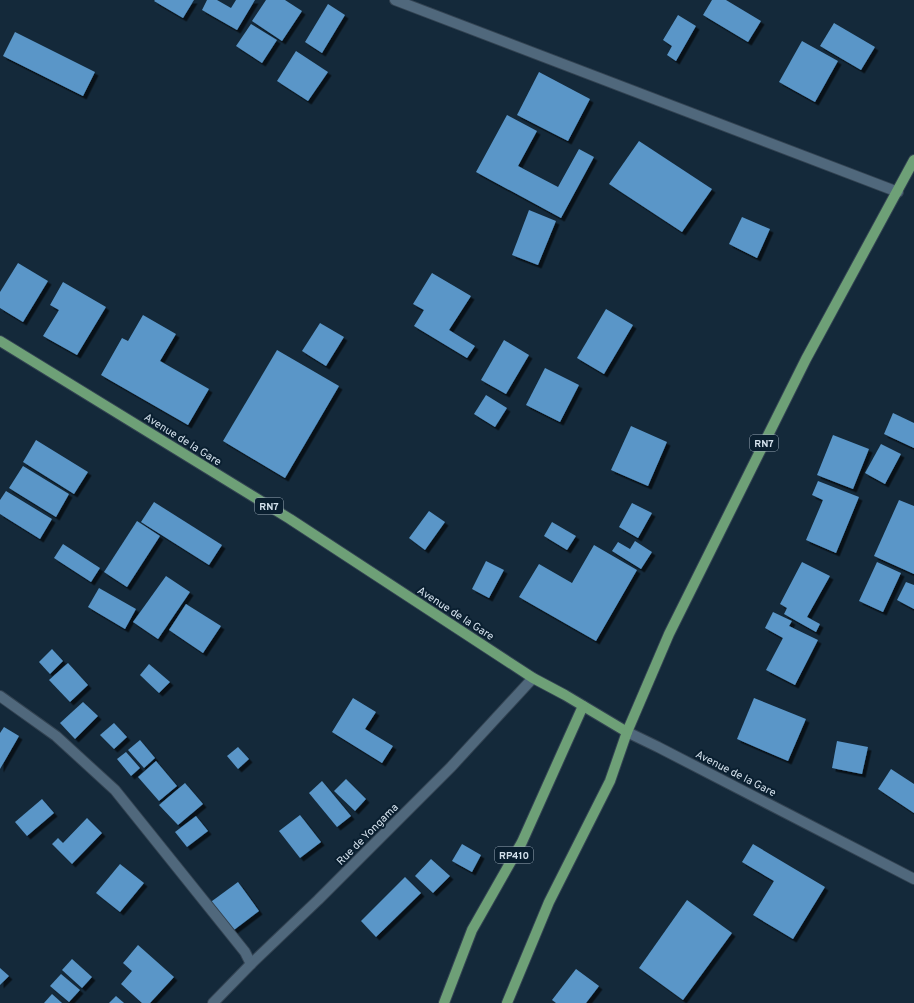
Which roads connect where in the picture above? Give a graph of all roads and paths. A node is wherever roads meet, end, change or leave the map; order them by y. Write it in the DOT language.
graph roads {
  1 [pos="395,0"];
  2 [pos="914,160"];
  3 [pos="898,192"];
  4 [pos="0,342"];
  5 [pos="533,678"];
  6 [pos="0,696"];
  7 [pos="583,706"];
  8 [pos="627,732"];
  9 [pos="914,879"];
  10 [pos="251,964"];
  11 [pos="213,1003"];
  12 [pos="444,1003"];
  13 [pos="508,1003"];
  1 -- 3 [label="street"];
  2 -- 3 [label="main road, RN7"];
  3 -- 8 [label="main road, RN7"];
  4 -- 5 [label="main road, Avenue de la Gare / RN7"];
  5 -- 7 [label="main road, Avenue de la Gare / RN7"];
  5 -- 10 [label="street, Rue de Yongama"];
  6 -- 10 [label="street"];
  7 -- 8 [label="main road, Avenue de la Gare / RN7"];
  7 -- 12 [label="main road, RP410"];
  8 -- 9 [label="street, Avenue de la Gare"];
  8 -- 13 [label="main road"];
  10 -- 11 [label="street, Rue de Yongama"];
}
